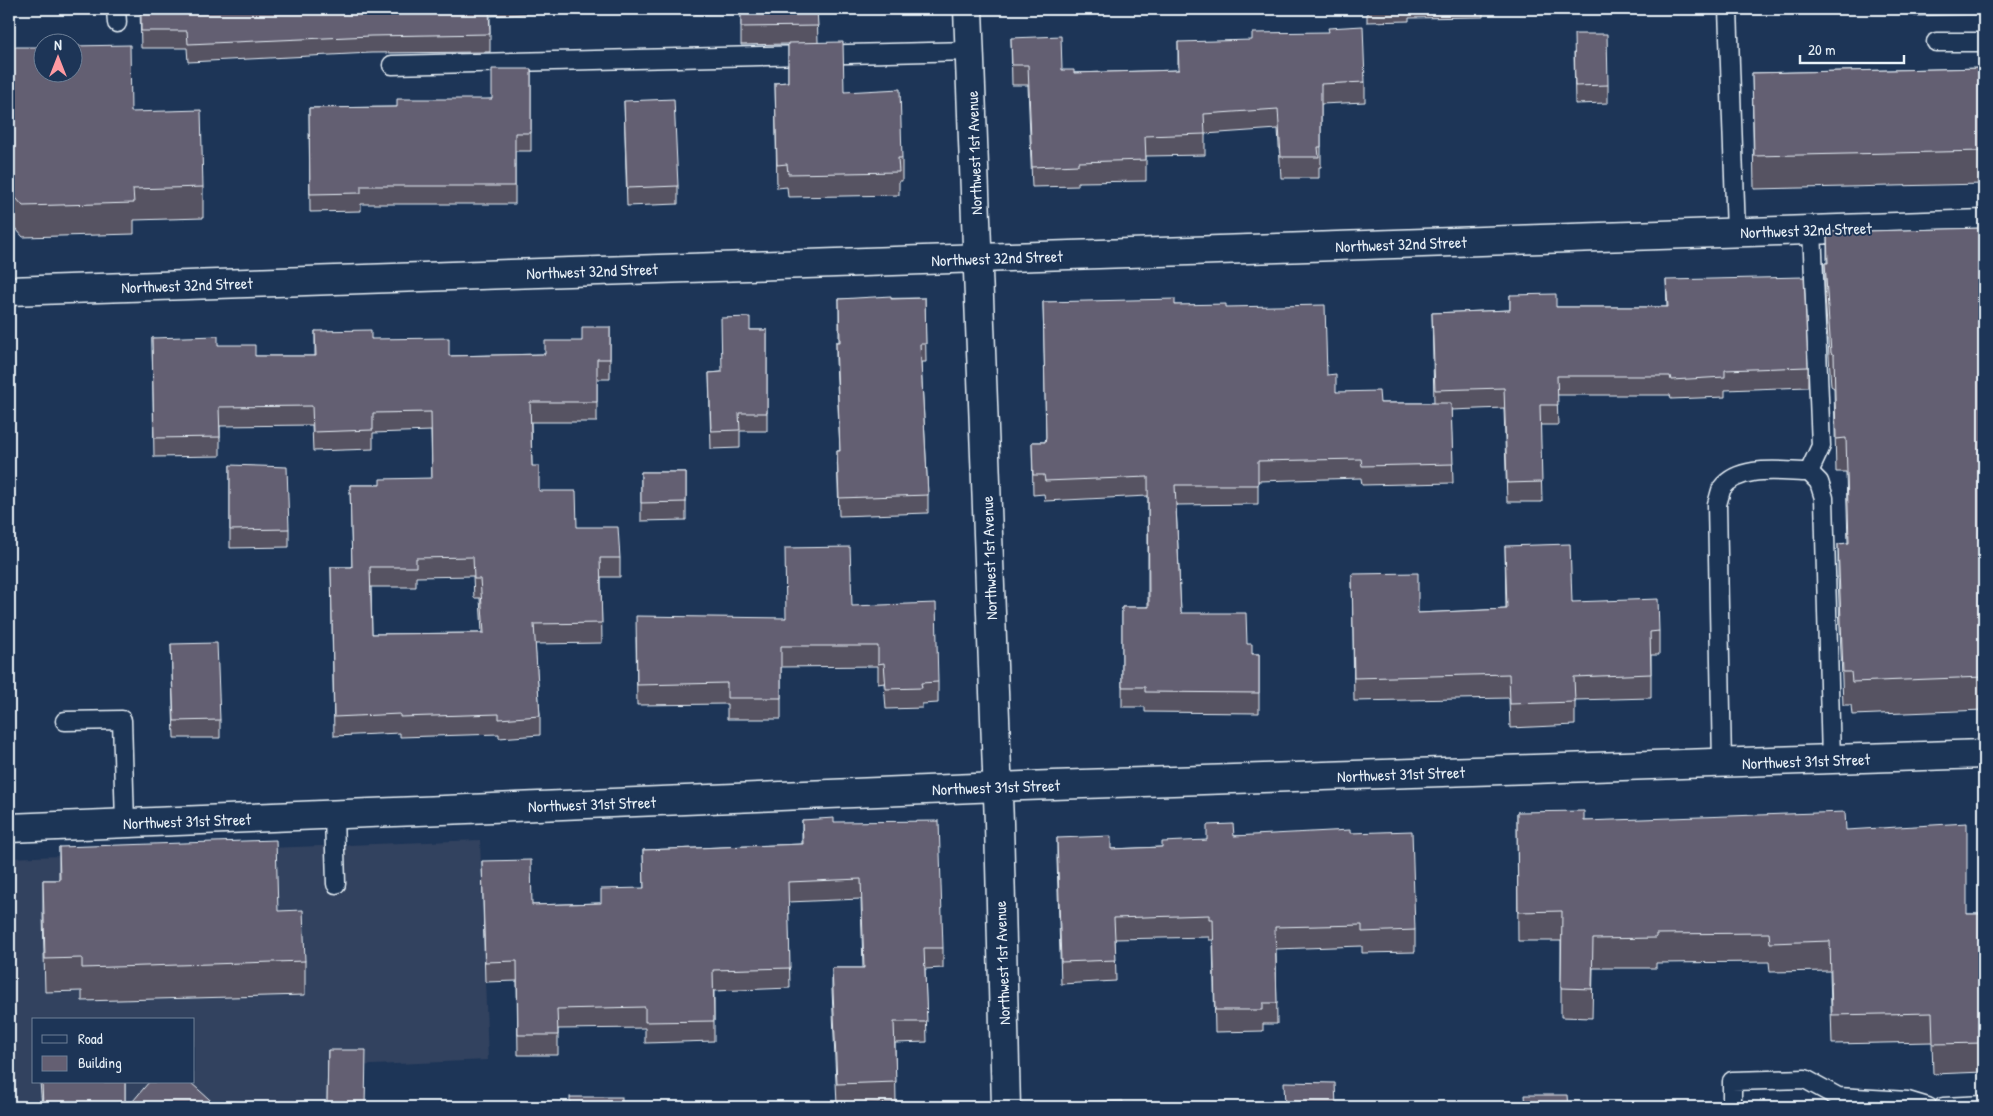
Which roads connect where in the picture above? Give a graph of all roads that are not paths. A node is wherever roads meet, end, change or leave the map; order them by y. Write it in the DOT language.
graph roads {
  1 [pos="968,9"];
  2 [pos="1728,9"];
  3 [pos="1936,42"];
  4 [pos="1984,42"];
  5 [pos="970,51"];
  6 [pos="392,65"];
  7 [pos="1984,224"];
  8 [pos="1812,229"];
  9 [pos="1736,232"];
  10 [pos="978,258"];
  11 [pos="9,291"];
  12 [pos="1809,472"];
  13 [pos="65,721"];
  14 [pos="1984,754"];
  15 [pos="1831,760"];
  16 [pos="1722,764"];
  17 [pos="997,787"];
  18 [pos="334,815"];
  19 [pos="125,823"];
  20 [pos="9,828"];
  21 [pos="336,884"];
  22 [pos="1984,1105"];
  23 [pos="1006,1107"];
  24 [pos="1732,1107"];
  25 [pos="1928,1107"];
  26 [pos="1943,1107"];
  1 -- 5 [label="street, Northwest 1st Avenue"];
  2 -- 9 [label="lane"];
  3 -- 4 [label="lane"];
  5 -- 6 [label="lane"];
  5 -- 10 [label="street, Northwest 1st Avenue"];
  7 -- 8 [label="street, Northwest 32nd Street"];
  8 -- 9 [label="street, Northwest 32nd Street"];
  8 -- 12 [label="lane"];
  9 -- 10 [label="street, Northwest 32nd Street"];
  10 -- 11 [label="street, Northwest 32nd Street"];
  10 -- 17 [label="street, Northwest 1st Avenue"];
  12 -- 15 [label="lane"];
  12 -- 16 [label="lane"];
  13 -- 19 [label="lane"];
  14 -- 15 [label="street, Northwest 31st Street"];
  15 -- 16 [label="street, Northwest 31st Street"];
  16 -- 17 [label="street, Northwest 31st Street"];
  17 -- 18 [label="street, Northwest 31st Street"];
  17 -- 23 [label="street, Northwest 1st Avenue"];
  18 -- 19 [label="street, Northwest 31st Street"];
  18 -- 21 [label="lane"];
  19 -- 20 [label="street, Northwest 31st Street"];
  22 -- 26 [label="lane"];
  24 -- 25 [label="lane"];
}
